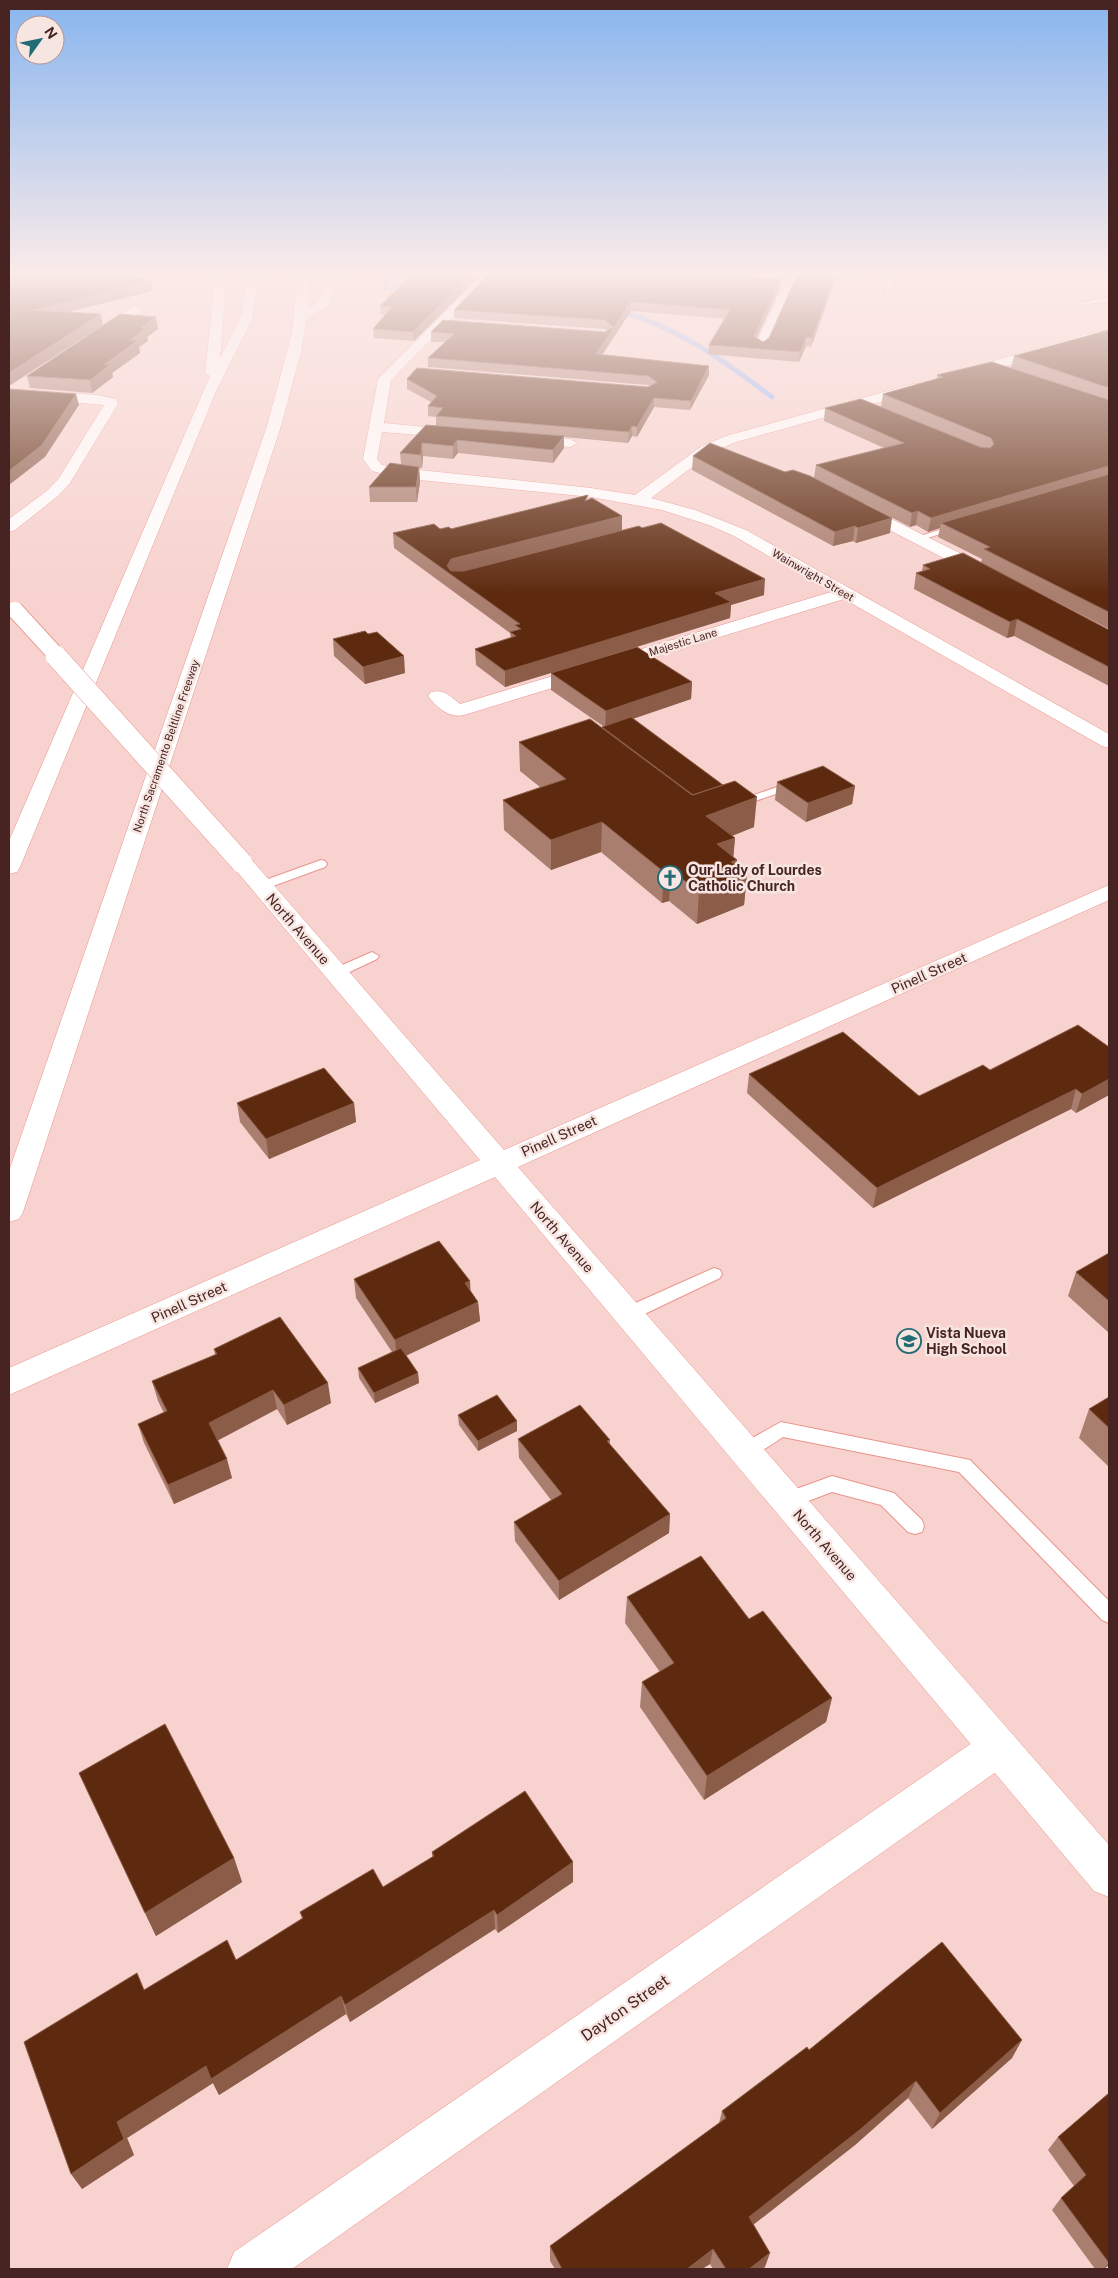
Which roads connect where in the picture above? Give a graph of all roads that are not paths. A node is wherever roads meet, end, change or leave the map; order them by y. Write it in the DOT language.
graph roads {
  1 [pos="27,382"];
  2 [pos="211,382"];
  3 [pos="213,382"];
  4 [pos="285,382"];
  5 [pos="384,382"];
  6 [pos="932,383"];
  7 [pos="210,389"];
  8 [pos="9,393"];
  9 [pos="856,404"];
  10 [pos="874,412"];
  11 [pos="377,427"];
  12 [pos="474,435"];
  13 [pos="512,439"];
  14 [pos="570,443"];
  15 [pos="707,449"];
  16 [pos="734,458"];
  17 [pos="840,498"];
  18 [pos="639,499"];
  19 [pos="704,517"];
  20 [pos="676,524"];
  21 [pos="963,525"];
  22 [pos="9,527"];
  23 [pos="918,538"];
  24 [pos="996,579"];
  25 [pos="846,593"];
  26 [pos="12,607"];
  27 [pos="438,696"];
  28 [pos="1109,742"];
  29 [pos="811,779"];
  30 [pos="728,808"];
  31 [pos="321,864"];
  32 [pos="9,867"];
  33 [pos="251,875"];
  34 [pos="1109,892"];
  35 [pos="372,956"];
  36 [pos="336,973"];
  37 [pos="499,1163"];
  38 [pos="9,1212"];
  39 [pos="714,1274"];
  40 [pos="628,1314"];
  41 [pos="9,1382"];
  42 [pos="744,1450"];
  43 [pos="788,1501"];
  44 [pos="915,1526"];
  45 [pos="1109,1614"];
  46 [pos="999,1747"];
  47 [pos="1109,1876"];
  48 [pos="251,2269"];
  1 -- 8 [label="main road"];
  2 -- 7 [label="main road"];
  3 -- 7 [label="main road"];
  4 -- 38 [label="main road, North Sacramento Beltline Freeway"];
  5 -- 11 [label="main road"];
  6 -- 9 [label="main road"];
  7 -- 32 [label="main road"];
  8 -- 22 [label="main road"];
  9 -- 10 [label="main road"];
  9 -- 15 [label="main road"];
  11 -- 12 [label="main road"];
  11 -- 18 [label="main road, Wainwright Street"];
  13 -- 14 [label="main road"];
  15 -- 16 [label="main road"];
  15 -- 18 [label="main road"];
  17 -- 23 [label="main road"];
  18 -- 19 [label="main road, Wainwright Street"];
  19 -- 20 [label="main road"];
  19 -- 25 [label="main road, Wainwright Street"];
  21 -- 23 [label="lane"];
  23 -- 24 [label="main road"];
  25 -- 27 [label="main road, Majestic Lane"];
  25 -- 28 [label="main road, Wainwright Street"];
  26 -- 33 [label="main road, North Avenue, bridge"];
  29 -- 30 [label="lane"];
  31 -- 33 [label="lane"];
  33 -- 36 [label="main road, North Avenue"];
  34 -- 37 [label="main road, Pinell Street"];
  35 -- 36 [label="lane"];
  36 -- 37 [label="main road, North Avenue"];
  37 -- 40 [label="main road, North Avenue"];
  37 -- 41 [label="main road, Pinell Street"];
  39 -- 40 [label="lane"];
  40 -- 42 [label="main road, North Avenue"];
  42 -- 43 [label="main road, North Avenue"];
  42 -- 45 [label="lane"];
  43 -- 44 [label="lane"];
  43 -- 46 [label="main road, North Avenue"];
  46 -- 47 [label="main road, North Avenue"];
  46 -- 48 [label="main road, Dayton Street"];
}
